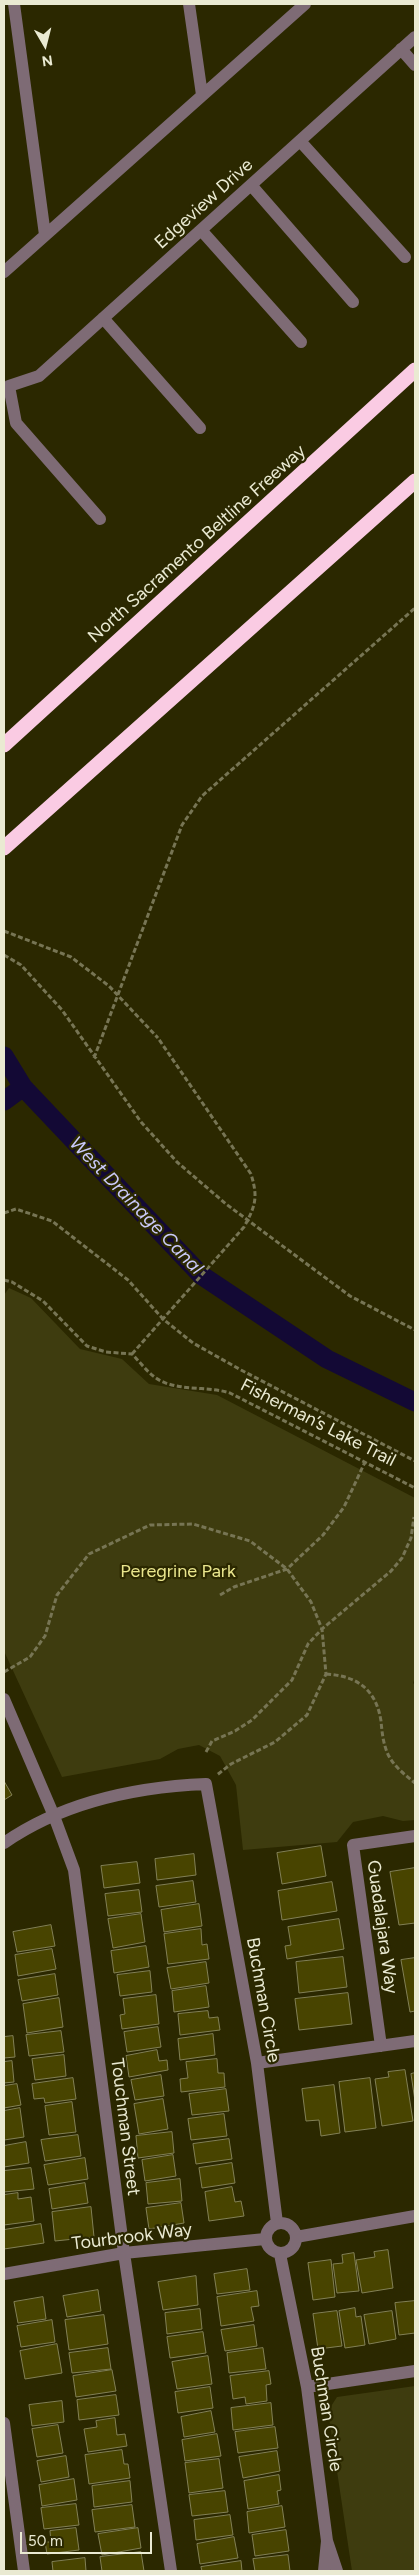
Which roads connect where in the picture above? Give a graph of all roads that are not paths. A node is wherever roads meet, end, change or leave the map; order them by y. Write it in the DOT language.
graph roads {
  1 [pos="14,4"];
  2 [pos="189,4"];
  3 [pos="305,4"];
  4 [pos="415,36"];
  5 [pos="401,49"];
  6 [pos="415,65"];
  7 [pos="202,96"];
  8 [pos="300,141"];
  9 [pos="251,185"];
  10 [pos="201,230"];
  11 [pos="45,235"];
  12 [pos="405,257"];
  13 [pos="4,272"];
  14 [pos="353,302"];
  15 [pos="103,318"];
  16 [pos="301,342"];
  17 [pos="415,370"];
  18 [pos="6,385"];
  19 [pos="200,428"];
  20 [pos="415,481"];
  21 [pos="100,519"];
  22 [pos="4,745"];
  23 [pos="4,848"];
  24 [pos="5,1705"];
  25 [pos="54,1816"];
  26 [pos="415,1836"];
  27 [pos="4,1843"];
  28 [pos="415,2042"];
  29 [pos="381,2046"];
  30 [pos="256,2063"];
  31 [pos="415,2216"];
  32 [pos="277,2223"];
  33 [pos="296,2237"];
  34 [pos="265,2239"];
  35 [pos="124,2253"];
  36 [pos="280,2254"];
  37 [pos="4,2274"];
  38 [pos="415,2371"];
  39 [pos="307,2387"];
  40 [pos="4,2423"];
  41 [pos="327,2541"];
  42 [pos="24,2571"];
  43 [pos="171,2571"];
  44 [pos="324,2571"];
  45 [pos="337,2571"];
  1 -- 11 [label="street"];
  2 -- 7 [label="street"];
  3 -- 7 [label="street"];
  4 -- 5 [label="street, Edgeview Drive"];
  5 -- 6 [label="street"];
  5 -- 8 [label="street, Edgeview Drive"];
  7 -- 11 [label="street"];
  8 -- 9 [label="street, Edgeview Drive"];
  8 -- 12 [label="street"];
  9 -- 10 [label="street, Edgeview Drive"];
  9 -- 14 [label="street"];
  10 -- 15 [label="street, Edgeview Drive"];
  10 -- 16 [label="street"];
  11 -- 13 [label="street"];
  15 -- 18 [label="street, Edgeview Drive"];
  15 -- 19 [label="street"];
  17 -- 22 [label="highway, North Sacramento Beltline Freeway"];
  18 -- 21 [label="street"];
  20 -- 23 [label="highway"];
  24 -- 25 [label="street, Touchman Street"];
  25 -- 27 [label="street"];
  25 -- 30 [label="street, Buchman Circle"];
  25 -- 35 [label="street, Touchman Street"];
  26 -- 29 [label="street, Guadalajara Way"];
  28 -- 29 [label="street"];
  29 -- 30 [label="street"];
  30 -- 32 [label="street, Buchman Circle"];
  31 -- 33 [label="street"];
  32 -- 33 [label="street"];
  32 -- 34 [label="street"];
  33 -- 36 [label="street"];
  34 -- 35 [label="street, Tourbrook Way"];
  34 -- 36 [label="street"];
  35 -- 37 [label="street, Tourbrook Way"];
  35 -- 43 [label="street, Touchman Street"];
  36 -- 39 [label="street, Buchman Circle"];
  38 -- 39 [label="street"];
  39 -- 41 [label="street, Buchman Circle"];
  40 -- 42 [label="street"];
  41 -- 44 [label="street, Buchman Circle"];
  41 -- 45 [label="street, Buchman Circle"];
}
